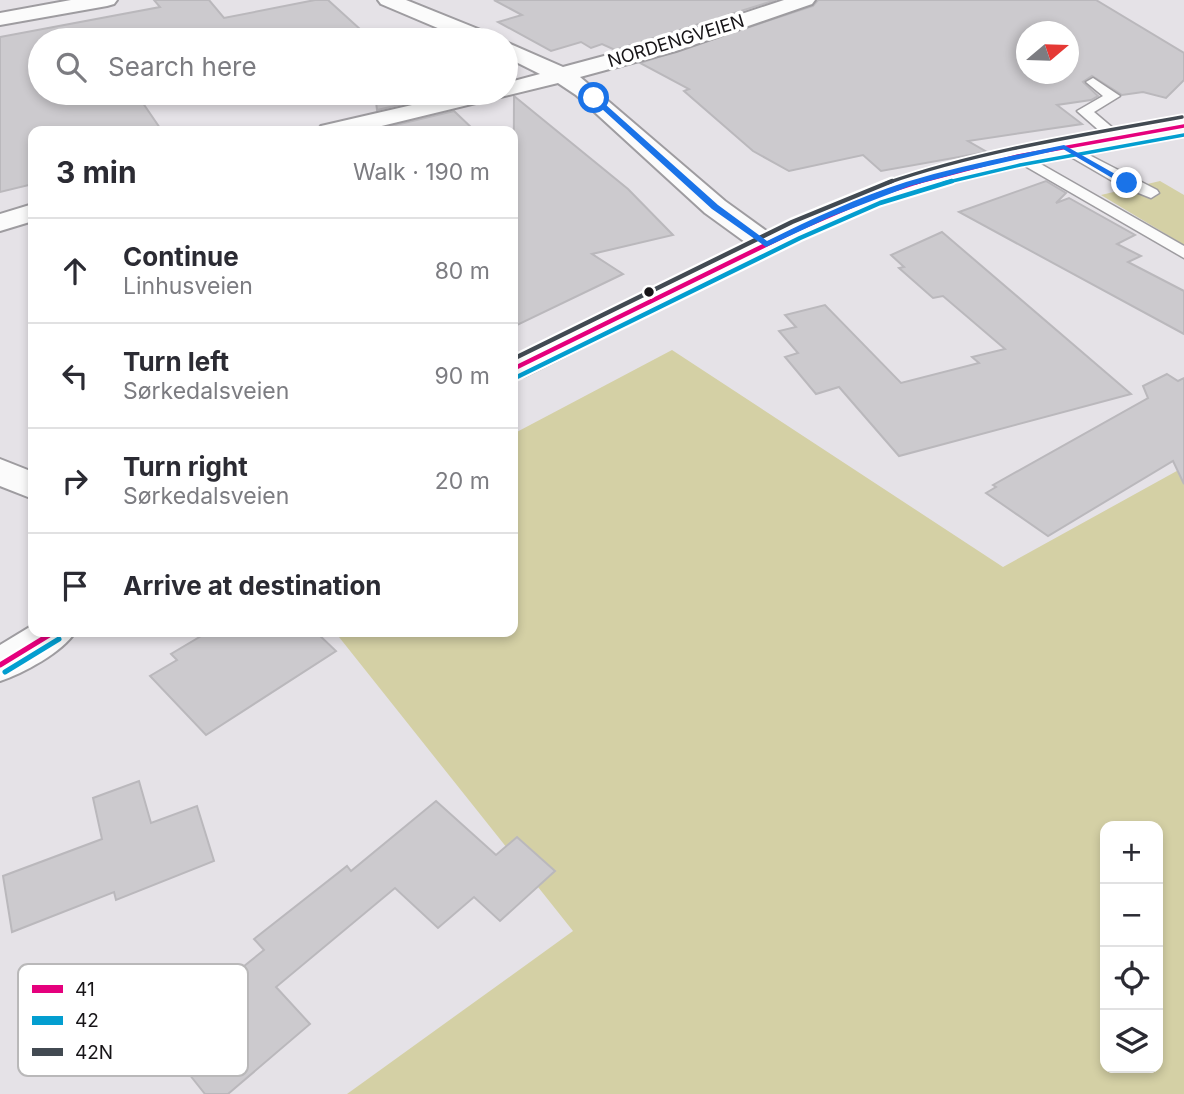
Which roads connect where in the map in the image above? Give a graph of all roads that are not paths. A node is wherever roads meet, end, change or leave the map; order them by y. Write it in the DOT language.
graph roads {
  1 [pos="107,0"];
  2 [pos="388,0"];
  3 [pos="805,0"];
  4 [pos="0,19"];
  5 [pos="456,28"];
  6 [pos="518,55"];
  7 [pos="561,75"];
  8 [pos="1093,82"];
  9 [pos="518,87"];
  10 [pos="442,105"];
  11 [pos="1184,125"];
  12 [pos="352,126"];
  13 [pos="1115,137"];
  14 [pos="1064,147"];
  15 [pos="1018,156"];
  16 [pos="1151,193"];
  17 [pos="28,214"];
  18 [pos="0,223"];
  19 [pos="766,244"];
  20 [pos="1184,253"];
  21 [pos="518,367"];
  22 [pos="0,471"];
  23 [pos="28,485"];
  24 [pos="46,637"];
  25 [pos="0,665"];
  1 -- 4 [label="street"];
  2 -- 5 [label="street"];
  3 -- 7 [label="street, NORDENGVEIEN"];
  6 -- 7 [label="street"];
  7 -- 9 [label="street, NORDENGVEIEN"];
  7 -- 19 [label="street"];
  8 -- 13 [label="lane"];
  10 -- 12 [label="street"];
  11 -- 13 [label="street"];
  13 -- 14 [label="street"];
  14 -- 15 [label="street"];
  14 -- 16 [label="lane"];
  15 -- 19 [label="street"];
  15 -- 20 [label="lane"];
  17 -- 18 [label="street"];
  19 -- 21 [label="street"];
  22 -- 23 [label="street"];
  24 -- 25 [label="street"];
}
